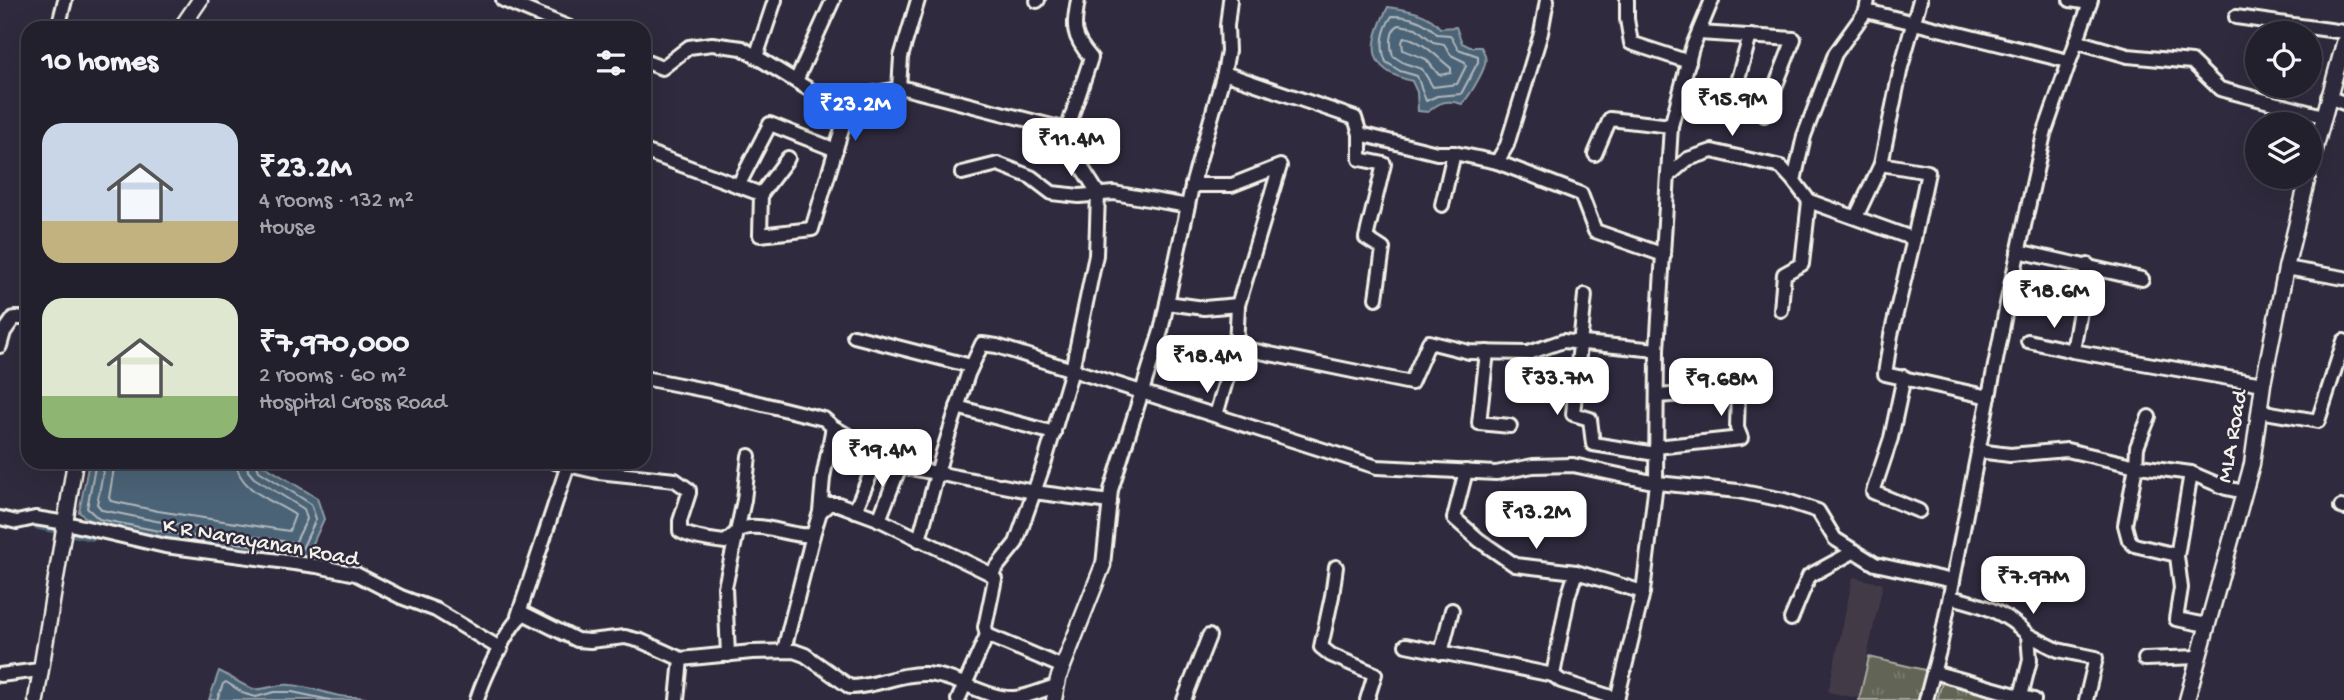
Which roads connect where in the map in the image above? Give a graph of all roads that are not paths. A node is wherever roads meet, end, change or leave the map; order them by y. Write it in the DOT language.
graph roads {
  1 [pos="65,0"];
  2 [pos="200,0"];
  3 [pos="503,0"];
  4 [pos="775,0"];
  5 [pos="833,0"];
  6 [pos="918,0"];
  7 [pos="1079,0"];
  8 [pos="1230,0"];
  9 [pos="1547,0"];
  10 [pos="1627,0"];
  11 [pos="1712,0"];
  12 [pos="1920,0"];
  13 [pos="2070,0"];
  14 [pos="2090,2"];
  15 [pos="1867,5"];
  16 [pos="2236,17"];
  17 [pos="60,21"];
  18 [pos="186,21"];
  19 [pos="553,21"];
  20 [pos="1914,23"];
  21 [pos="2344,32"];
  22 [pos="1699,33"];
  23 [pos="1750,36"];
  24 [pos="2076,41"];
  25 [pos="2344,43"];
  26 [pos="756,57"];
  27 [pos="2068,61"];
  28 [pos="1689,62"];
  29 [pos="651,64"];
  30 [pos="1224,73"];
  31 [pos="796,81"];
  32 [pos="899,88"];
  33 [pos="2328,97"];
  34 [pos="1732,100"];
  35 [pos="850,102"];
  36 [pos="2344,103"];
  37 [pos="2307,112"];
  38 [pos="1764,116"];
  39 [pos="2322,116"];
  40 [pos="1671,126"];
  41 [pos="1067,130"];
  42 [pos="1360,134"];
  43 [pos="836,150"];
  44 [pos="1454,153"];
  45 [pos="1595,154"];
  46 [pos="651,157"];
  47 [pos="788,158"];
  48 [pos="1497,162"];
  49 [pos="1881,164"];
  50 [pos="962,173"];
  51 [pos="1668,176"];
  52 [pos="1794,181"];
  53 [pos="1192,185"];
  54 [pos="738,186"];
  55 [pos="2305,189"];
  56 [pos="1098,193"];
  57 [pos="761,194"];
  58 [pos="1809,201"];
  59 [pos="1442,205"];
  60 [pos="1188,206"];
  61 [pos="1856,217"];
  62 [pos="1914,239"];
  63 [pos="2018,251"];
  64 [pos="1664,256"];
  65 [pos="2088,265"];
  66 [pos="2286,268"];
  67 [pos="2344,278"];
  68 [pos="2142,279"];
  69 [pos="1585,295"];
  70 [pos="1376,299"];
  71 [pos="1167,303"];
  72 [pos="1238,305"];
  73 [pos="1781,310"];
  74 [pos="21,318"];
  75 [pos="854,336"];
  76 [pos="2028,341"];
  77 [pos="2344,341"];
  78 [pos="1578,343"];
  79 [pos="0,346"];
  80 [pos="1236,347"];
  81 [pos="1657,350"];
  82 [pos="2073,351"];
  83 [pos="1487,352"];
  84 [pos="971,366"];
  85 [pos="1072,370"];
  86 [pos="1904,377"];
  87 [pos="651,379"];
  88 [pos="2263,384"];
  89 [pos="1142,392"];
  90 [pos="1657,396"];
  91 [pos="1989,397"];
  92 [pos="957,407"];
  93 [pos="2259,411"];
  94 [pos="1216,415"];
  95 [pos="2149,417"];
  96 [pos="1510,426"];
  97 [pos="833,427"];
  98 [pos="1054,433"];
  99 [pos="1656,451"];
  100 [pos="1978,451"];
  101 [pos="879,454"];
  102 [pos="749,456"];
  103 [pos="900,466"];
  104 [pos="2136,466"];
  105 [pos="74,469"];
  106 [pos="567,469"];
  107 [pos="588,469"];
  108 [pos="1466,471"];
  109 [pos="937,473"];
  110 [pos="2191,473"];
  111 [pos="1656,483"];
  112 [pos="1034,492"];
  113 [pos="2244,492"];
  114 [pos="1110,502"];
  115 [pos="855,511"];
  116 [pos="1919,511"];
  117 [pos="820,512"];
  118 [pos="0,518"];
  119 [pos="878,520"];
  120 [pos="65,526"];
  121 [pos="736,534"];
  122 [pos="813,535"];
  123 [pos="919,540"];
  124 [pos="1855,551"];
  125 [pos="2177,555"];
  126 [pos="1103,565"];
  127 [pos="1336,568"];
  128 [pos="1576,572"];
  129 [pos="991,574"];
  130 [pos="1953,581"];
  131 [pos="1643,592"];
  132 [pos="1950,597"];
  133 [pos="1452,610"];
  134 [pos="518,616"];
  135 [pos="1791,620"];
  136 [pos="2207,625"];
  137 [pos="987,635"];
  138 [pos="2028,635"];
  139 [pos="1209,636"];
  140 [pos="1406,645"];
  141 [pos="500,649"];
  142 [pos="784,650"];
  143 [pos="1441,653"];
  144 [pos="728,655"];
  145 [pos="2198,657"];
  146 [pos="681,659"];
  147 [pos="2146,659"];
  148 [pos="1063,667"];
  149 [pos="39,670"];
  150 [pos="1933,672"];
  151 [pos="0,675"];
  152 [pos="1553,675"];
  153 [pos="965,682"];
  154 [pos="1055,693"];
  155 [pos="858,694"];
  156 [pos="2021,696"];
  157 [pos="36,700"];
  158 [pos="477,700"];
  159 [pos="677,700"];
  160 [pos="958,700"];
  161 [pos="1184,700"];
  162 [pos="1367,700"];
  163 [pos="1617,700"];
  164 [pos="1926,700"];
  165 [pos="2034,700"];
  166 [pos="2086,700"];
  167 [pos="2187,700"];
  1 -- 17 [label="street"];
  2 -- 18 [label="street"];
  3 -- 19 [label="street"];
  4 -- 26 [label="street"];
  5 -- 31 [label="street"];
  6 -- 32 [label="street"];
  7 -- 41 [label="street"];
  8 -- 30 [label="street"];
  9 -- 48 [label="street"];
  10 -- 28 [label="street"];
  11 -- 22 [label="street"];
  12 -- 20 [label="street"];
  13 -- 14 [label="street"];
  14 -- 24 [label="street"];
  15 -- 20 [label="street"];
  15 -- 52 [label="street"];
  16 -- 21 [label="street"];
  20 -- 27 [label="street"];
  20 -- 49 [label="street"];
  22 -- 23 [label="street"];
  22 -- 28 [label="street"];
  23 -- 34 [label="street"];
  23 -- 38 [label="street"];
  24 -- 27 [label="street"];
  24 -- 37 [label="street"];
  25 -- 33 [label="street"];
  26 -- 29 [label="street"];
  26 -- 31 [label="street"];
  27 -- 63 [label="street"];
  28 -- 40 [label="street"];
  30 -- 42 [label="street"];
  30 -- 53 [label="street"];
  31 -- 35 [label="street"];
  32 -- 35 [label="street"];
  32 -- 41 [label="street"];
  33 -- 36 [label="street"];
  33 -- 39 [label="street"];
  35 -- 43 [label="street"];
  40 -- 45 [label="street"];
  40 -- 51 [label="street"];
  41 -- 56 [label="street"];
  42 -- 44 [label="street"];
  42 -- 70 [label="street"];
  43 -- 54 [label="street"];
  43 -- 57 [label="street"];
  44 -- 48 [label="street"];
  44 -- 59 [label="street"];
  46 -- 54 [label="street"];
  47 -- 57 [label="street"];
  48 -- 64 [label="street"];
  49 -- 61 [label="street"];
  49 -- 62 [label="street"];
  50 -- 56 [label="street"];
  51 -- 52 [label="street"];
  51 -- 64 [label="street"];
  52 -- 58 [label="street"];
  53 -- 60 [label="street"];
  53 -- 72 [label="street"];
  54 -- 57 [label="street"];
  55 -- 66 [label="street, MLA Road"];
  56 -- 60 [label="street"];
  56 -- 85 [label="street"];
  58 -- 61 [label="street"];
  58 -- 73 [label="street"];
  60 -- 71 [label="street"];
  61 -- 62 [label="street"];
  62 -- 86 [label="street"];
  63 -- 65 [label="street"];
  63 -- 91 [label="street"];
  64 -- 81 [label="street"];
  65 -- 68 [label="street"];
  65 -- 82 [label="street"];
  66 -- 67 [label="street"];
  66 -- 88 [label="street, MLA Road"];
  69 -- 78 [label="street"];
  71 -- 72 [label="street"];
  71 -- 89 [label="street"];
  72 -- 80 [label="street"];
  74 -- 79 [label="street"];
  75 -- 84 [label="street"];
  76 -- 82 [label="street"];
  77 -- 93 [label="street"];
  78 -- 81 [label="street"];
  78 -- 83 [label="street"];
  78 -- 99 [label="street"];
  80 -- 83 [label="street"];
  80 -- 94 [label="street"];
  81 -- 90 [label="street"];
  82 -- 88 [label="street"];
  83 -- 96 [label="street"];
  84 -- 85 [label="street"];
  84 -- 92 [label="street"];
  85 -- 89 [label="street"];
  85 -- 98 [label="street"];
  86 -- 91 [label="street"];
  86 -- 116 [label="street"];
  87 -- 97 [label="street"];
  88 -- 93 [label="street, MLA Road"];
  89 -- 94 [label="street"];
  89 -- 114 [label="street"];
  90 -- 99 [label="street"];
  90 -- 99 [label="street"];
  91 -- 100 [label="street"];
  92 -- 98 [label="street"];
  92 -- 109 [label="street"];
  93 -- 113 [label="street, MLA Road"];
  94 -- 108 [label="street"];
  95 -- 104 [label="street"];
  97 -- 101 [label="street"];
  97 -- 117 [label="street"];
  98 -- 112 [label="street"];
  99 -- 111 [label="street"];
  100 -- 104 [label="street"];
  100 -- 130 [label="street"];
  101 -- 103 [label="street"];
  101 -- 115 [label="street"];
  102 -- 121 [label="street"];
  103 -- 109 [label="street"];
  103 -- 119 [label="street"];
  104 -- 110 [label="street"];
  104 -- 125 [label="street"];
  105 -- 120 [label="street"];
  106 -- 134 [label="street"];
  107 -- 121 [label="street"];
  108 -- 111 [label="street"];
  108 -- 128 [label="street"];
  109 -- 112 [label="street"];
  109 -- 123 [label="street"];
  110 -- 113 [label="street"];
  110 -- 125 [label="street"];
  111 -- 124 [label="street"];
  111 -- 131 [label="street"];
  112 -- 114 [label="street"];
  112 -- 129 [label="street"];
  113 -- 136 [label="street, MLA Road"];
  114 -- 126 [label="street"];
  115 -- 117 [label="street"];
  115 -- 119 [label="street"];
  117 -- 122 [label="street"];
  118 -- 120 [label="street, K R Narayanan Road"];
  119 -- 123 [label="street"];
  120 -- 141 [label="street, K R Narayanan Road"];
  120 -- 149 [label="street"];
  121 -- 122 [label="street"];
  121 -- 144 [label="street"];
  122 -- 142 [label="street"];
  123 -- 129 [label="street"];
  124 -- 130 [label="street"];
  124 -- 135 [label="street"];
  125 -- 136 [label="street"];
  126 -- 148 [label="street"];
  127 -- 162 [label="street"];
  128 -- 131 [label="street"];
  128 -- 152 [label="street"];
  129 -- 137 [label="street"];
  130 -- 132 [label="street"];
  131 -- 163 [label="street"];
  132 -- 138 [label="street"];
  132 -- 150 [label="street"];
  133 -- 143 [label="street"];
  134 -- 141 [label="street"];
  134 -- 146 [label="street"];
  136 -- 145 [label="street, MLA Road"];
  137 -- 148 [label="street"];
  137 -- 153 [label="street"];
  138 -- 156 [label="street"];
  138 -- 166 [label="street"];
  139 -- 161 [label="street"];
  140 -- 143 [label="street"];
  141 -- 158 [label="street"];
  142 -- 144 [label="street"];
  142 -- 155 [label="street"];
  143 -- 152 [label="street"];
  144 -- 146 [label="street"];
  145 -- 147 [label="street"];
  145 -- 167 [label="street, MLA Road"];
  146 -- 159 [label="street"];
  148 -- 154 [label="street"];
  149 -- 151 [label="street"];
  149 -- 157 [label="street"];
  150 -- 156 [label="street"];
  150 -- 164 [label="street"];
  152 -- 163 [label="street"];
  153 -- 154 [label="street"];
  153 -- 155 [label="street"];
  153 -- 160 [label="street"];
  156 -- 165 [label="street"];
}
